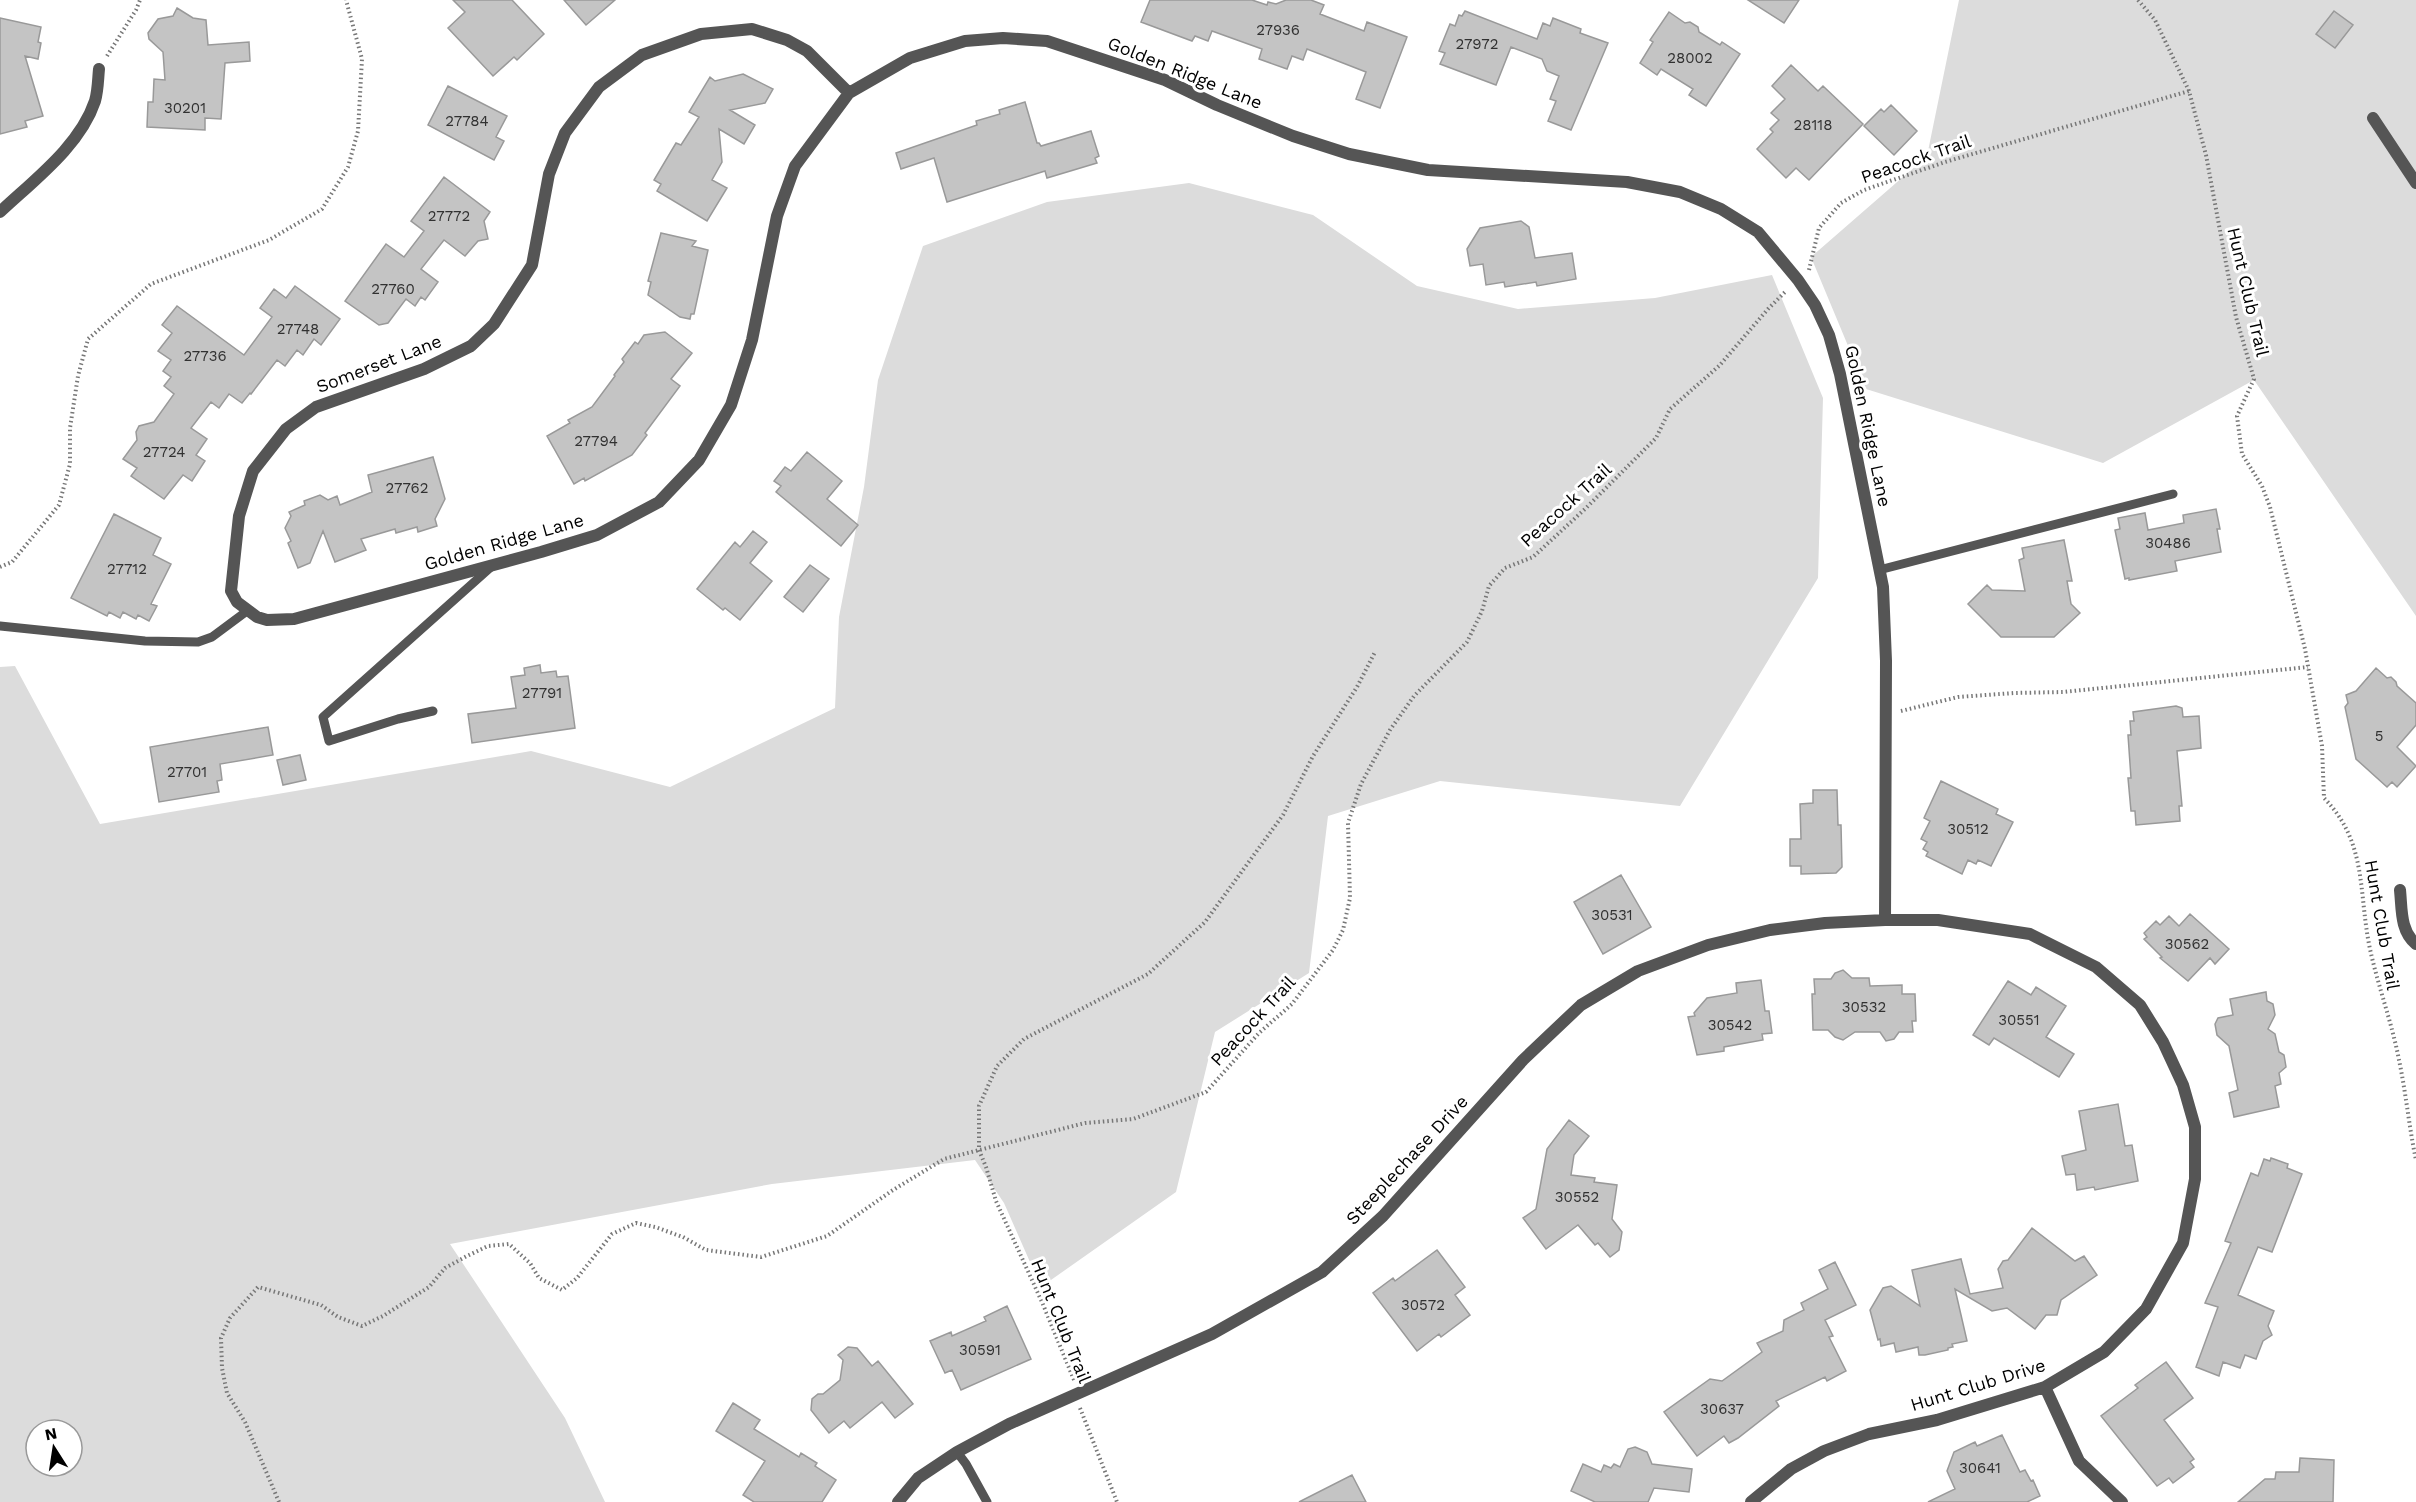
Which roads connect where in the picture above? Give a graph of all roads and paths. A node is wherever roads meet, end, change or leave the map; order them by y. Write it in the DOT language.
graph roads {
  1 [pos="140,0"];
  2 [pos="346,0"];
  3 [pos="2138,0"];
  4 [pos="99,69"];
  5 [pos="2189,91"];
  6 [pos="849,93"];
  7 [pos="2373,118"];
  8 [pos="2416,183"];
  9 [pos="0,212"];
  10 [pos="1798,280"];
  11 [pos="2172,495"];
  12 [pos="492,566"];
  13 [pos="0,567"];
  14 [pos="1879,570"];
  15 [pos="247,611"];
  16 [pos="0,626"];
  17 [pos="1375,652"];
  18 [pos="2308,667"];
  19 [pos="433,711"];
  20 [pos="1886,715"];
  21 [pos="2400,890"];
  22 [pos="1885,920"];
  23 [pos="2416,944"];
  24 [pos="979,1150"];
  25 [pos="2416,1160"];
  26 [pos="2045,1387"];
  27 [pos="1077,1394"];
  28 [pos="957,1452"];
  29 [pos="279,1502"];
  30 [pos="898,1502"];
  31 [pos="987,1502"];
  32 [pos="1117,1502"];
  33 [pos="1751,1502"];
  34 [pos="2122,1502"];
  1 -- 4 [label="path"];
  2 -- 13 [label="path"];
  3 -- 5 [label="path, Hunt Club Trail"];
  4 -- 9 [label="street"];
  5 -- 10 [label="path, Peacock Trail"];
  5 -- 18 [label="path, Hunt Club Trail"];
  6 -- 10 [label="street, Golden Ridge Lane"];
  6 -- 12 [label="street, Golden Ridge Lane"];
  6 -- 15 [label="street, Somerset Lane"];
  7 -- 8 [label="street"];
  10 -- 14 [label="street, Golden Ridge Lane"];
  10 -- 24 [label="path, Peacock Trail"];
  11 -- 14 [label="lane"];
  12 -- 15 [label="street, Golden Ridge Lane"];
  12 -- 19 [label="lane"];
  14 -- 20 [label="street, Golden Ridge Lane"];
  15 -- 16 [label="lane"];
  17 -- 24 [label="path"];
  18 -- 20 [label="path"];
  18 -- 25 [label="path, Hunt Club Trail"];
  20 -- 22 [label="street, Golden Ridge Lane"];
  21 -- 23 [label="street"];
  22 -- 26 [label="street, Hunt Club Drive"];
  22 -- 27 [label="street, Steeplechase Drive"];
  24 -- 27 [label="path, Hunt Club Trail"];
  24 -- 29 [label="path, Peacock Trail"];
  26 -- 33 [label="street, Hunt Club Drive"];
  26 -- 34 [label="street"];
  27 -- 28 [label="street, Steeplechase Drive"];
  27 -- 32 [label="path, Hunt Club Trail"];
  28 -- 30 [label="street, Steeplechase Drive"];
  28 -- 31 [label="lane"];
}
